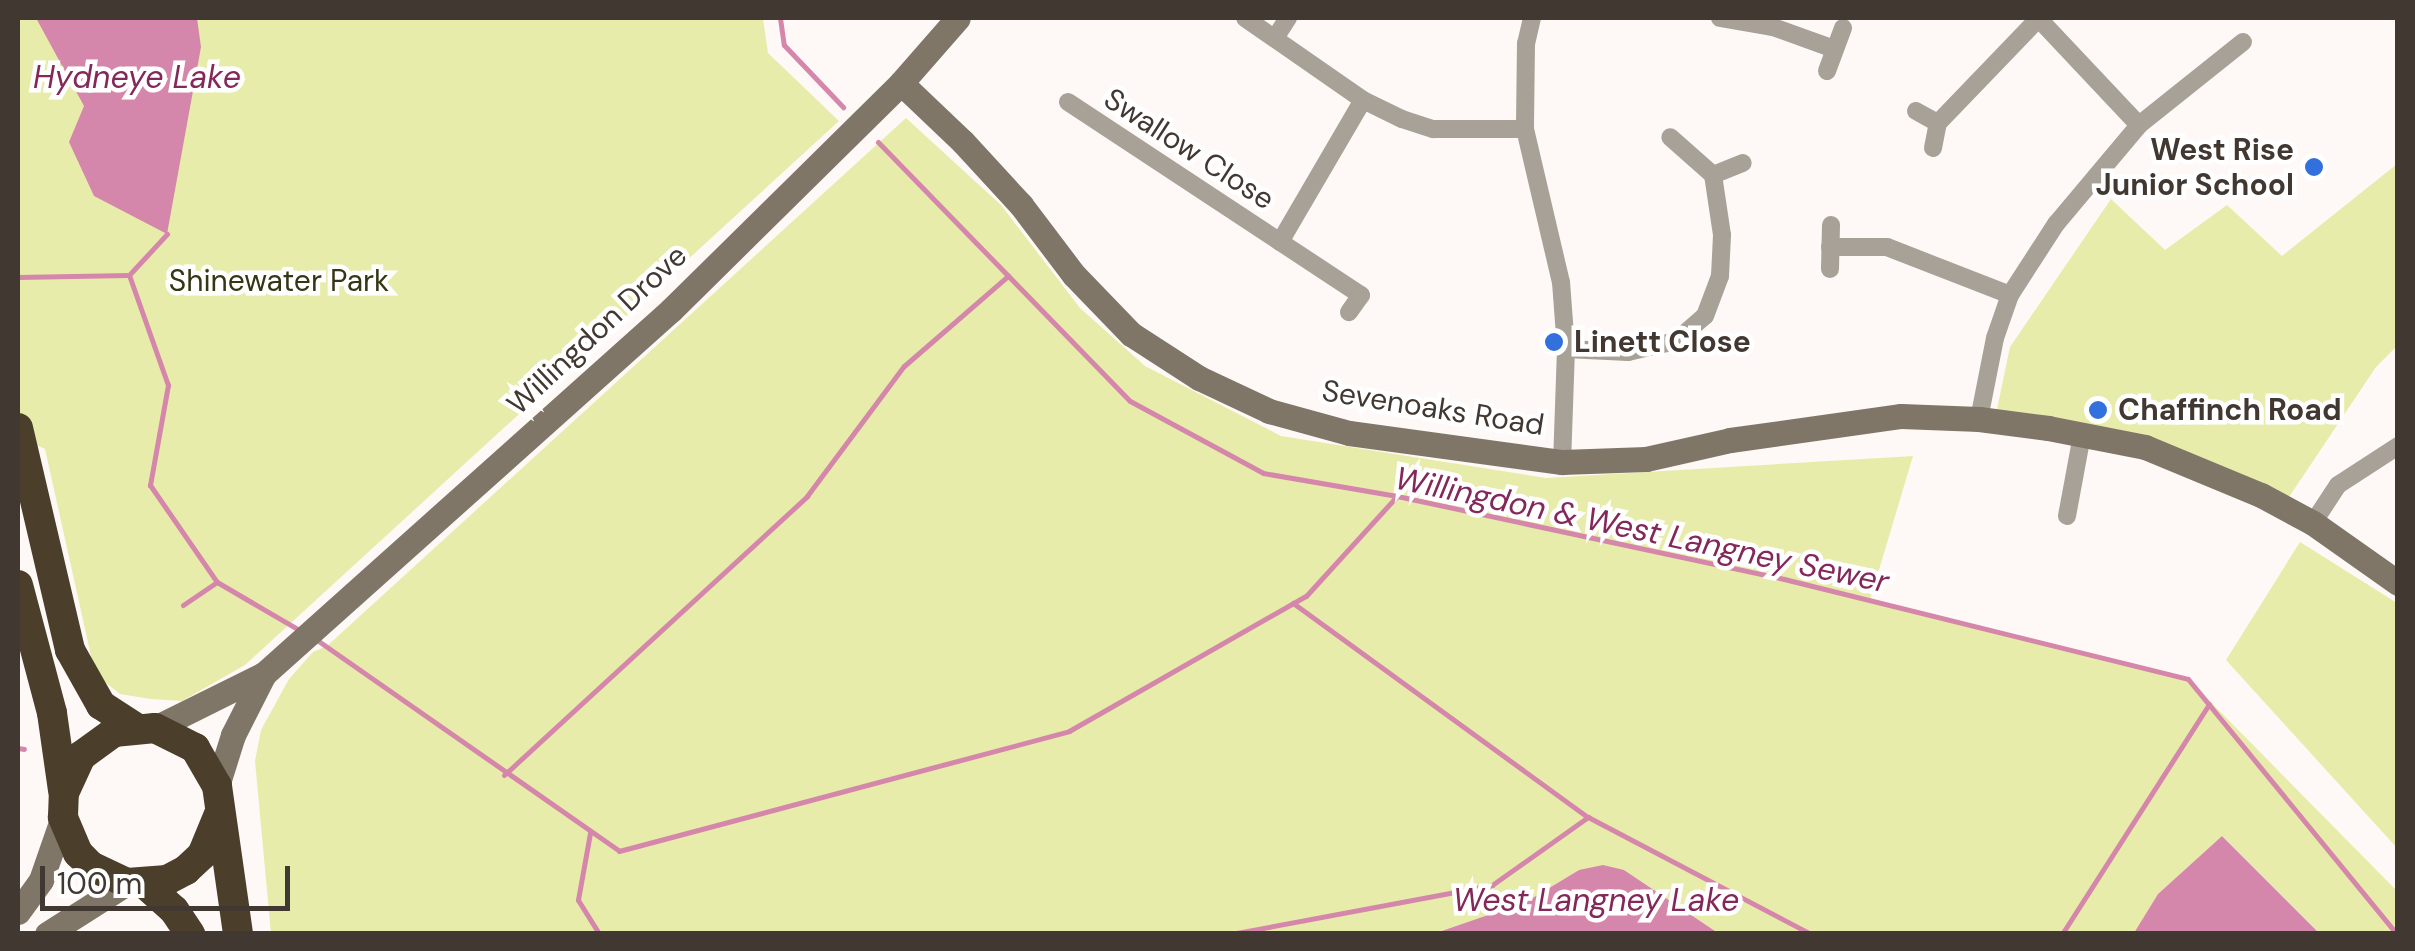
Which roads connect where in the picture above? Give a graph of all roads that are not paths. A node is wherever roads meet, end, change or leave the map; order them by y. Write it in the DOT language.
graph roads {
  1 [pos="958,18"];
  2 [pos="1244,18"];
  3 [pos="1288,18"];
  4 [pos="1532,18"];
  5 [pos="1720,18"];
  6 [pos="2039,18"];
  7 [pos="1843,28"];
  8 [pos="1275,38"];
  9 [pos="2242,42"];
  10 [pos="1834,49"];
  11 [pos="1827,70"];
  12 [pos="900,83"];
  13 [pos="1362,100"];
  14 [pos="1068,102"];
  15 [pos="1916,111"];
  16 [pos="1938,123"];
  17 [pos="2139,125"];
  18 [pos="1525,130"];
  19 [pos="1670,137"];
  20 [pos="1933,148"];
  21 [pos="1743,163"];
  22 [pos="1713,175"];
  23 [pos="1831,225"];
  24 [pos="1280,242"];
  25 [pos="1830,248"];
  26 [pos="1830,268"];
  27 [pos="2010,295"];
  28 [pos="1350,312"];
  29 [pos="1566,348"];
  30 [pos="1979,418"];
  31 [pos="18,428"];
  32 [pos="2082,435"];
  33 [pos="2398,446"];
  34 [pos="1562,462"];
  35 [pos="2067,516"];
  36 [pos="2313,523"];
  37 [pos="2398,582"];
  38 [pos="18,585"];
  39 [pos="264,674"];
  40 [pos="145,728"];
  41 [pos="218,800"];
  42 [pos="63,805"];
  43 [pos="136,883"];
  44 [pos="18,912"];
  45 [pos="47,934"];
  46 [pos="190,934"];
  47 [pos="238,934"];
  1 -- 12 [label="street, Willingdon Drove"];
  2 -- 8 [label="street"];
  3 -- 8 [label="street"];
  4 -- 18 [label="street"];
  5 -- 10 [label="street"];
  6 -- 16 [label="street"];
  6 -- 17 [label="street"];
  7 -- 10 [label="street"];
  8 -- 13 [label="street"];
  9 -- 17 [label="street"];
  10 -- 11 [label="street"];
  12 -- 34 [label="street, Sevenoaks Road"];
  12 -- 39 [label="street, Willingdon Drove"];
  13 -- 18 [label="street"];
  13 -- 24 [label="street, Swallow Close"];
  14 -- 24 [label="street, Swallow Close"];
  15 -- 16 [label="street"];
  16 -- 20 [label="street"];
  17 -- 27 [label="street"];
  18 -- 29 [label="street"];
  19 -- 22 [label="street"];
  21 -- 22 [label="street"];
  22 -- 29 [label="street"];
  23 -- 25 [label="street"];
  24 -- 28 [label="street, Swallow Close"];
  25 -- 26 [label="street"];
  25 -- 27 [label="street"];
  27 -- 30 [label="street"];
  29 -- 34 [label="street"];
  30 -- 32 [label="street, Sevenoaks Road"];
  30 -- 34 [label="street, Sevenoaks Road"];
  31 -- 40 [label="highway"];
  32 -- 35 [label="street"];
  32 -- 36 [label="street, Sevenoaks Road"];
  33 -- 36 [label="street"];
  36 -- 37 [label="street, Sevenoaks Road"];
  38 -- 42 [label="highway"];
  39 -- 40 [label="street, Willingdon Drove"];
  39 -- 41 [label="street, Willingdon Drove"];
  40 -- 41 [label="highway"];
  40 -- 42 [label="highway"];
  41 -- 43 [label="highway"];
  41 -- 47 [label="highway"];
  42 -- 43 [label="highway"];
  42 -- 44 [label="street"];
  43 -- 45 [label="street"];
  43 -- 46 [label="highway"];
}
